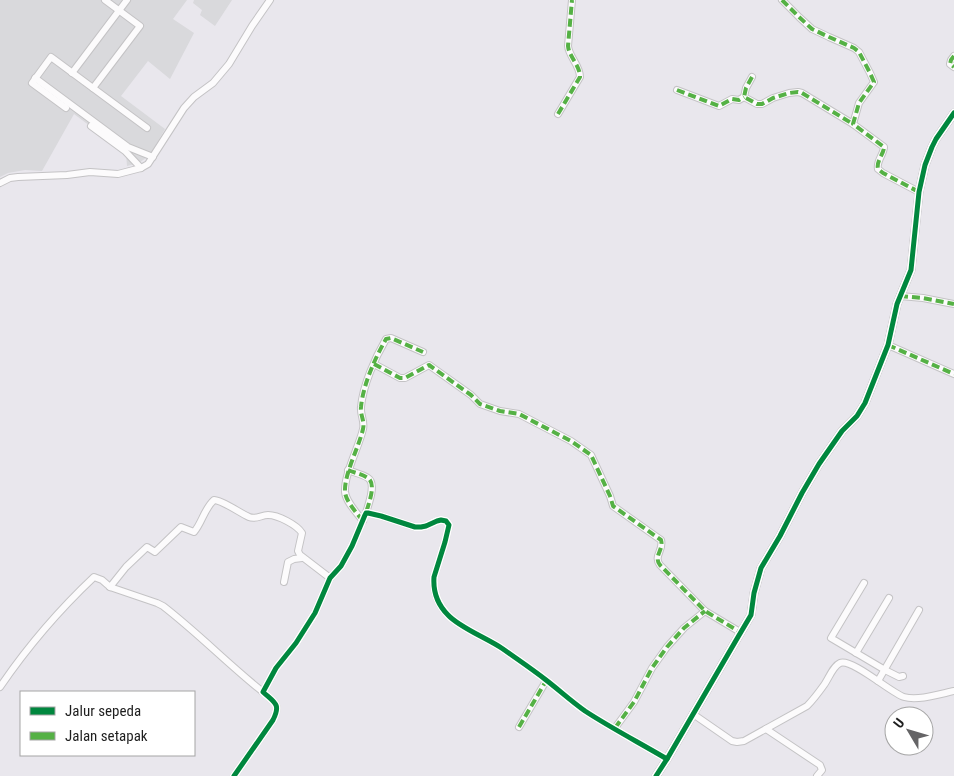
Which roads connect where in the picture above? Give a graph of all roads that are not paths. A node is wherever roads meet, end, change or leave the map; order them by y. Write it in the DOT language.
graph roads {
  1 [pos="105,0"];
  2 [pos="127,0"];
  3 [pos="270,0"];
  4 [pos="572,0"];
  5 [pos="782,0"];
  6 [pos="119,10"];
  7 [pos="954,56"];
  8 [pos="954,67"];
  9 [pos="72,73"];
  10 [pos="35,78"];
  11 [pos="752,78"];
  12 [pos="93,88"];
  13 [pos="677,90"];
  14 [pos="744,97"];
  15 [pos="66,108"];
  16 [pos="558,114"];
  17 [pos="954,114"];
  18 [pos="853,124"];
  19 [pos="91,126"];
  20 [pos="147,128"];
  21 [pos="153,157"];
  22 [pos="141,168"];
  23 [pos="0,183"];
  24 [pos="919,192"];
  25 [pos="900,296"];
  26 [pos="954,304"];
  27 [pos="888,344"];
  28 [pos="423,352"];
  29 [pos="374,364"];
  30 [pos="953,371"];
  31 [pos="348,470"];
  32 [pos="366,513"];
  33 [pos="363,520"];
  34 [pos="302,558"];
  35 [pos="330,578"];
  36 [pos="284,582"];
  37 [pos="864,583"];
  38 [pos="110,587"];
  39 [pos="889,598"];
  40 [pos="920,610"];
  41 [pos="705,611"];
  42 [pos="740,632"];
  43 [pos="856,653"];
  44 [pos="885,670"];
  45 [pos="903,676"];
  46 [pos="878,680"];
  47 [pos="546,681"];
  48 [pos="0,687"];
  49 [pos="954,691"];
  50 [pos="263,692"];
  51 [pos="693,714"];
  52 [pos="519,728"];
  53 [pos="615,728"];
  54 [pos="766,729"];
  55 [pos="667,759"];
  56 [pos="234,776"];
  57 [pos="656,776"];
  58 [pos="818,776"];
  1 -- 6 [label="street"];
  2 -- 6 [label="street"];
  3 -- 21 [label="street"];
  4 -- 16 [label="street"];
  5 -- 18 [label="street"];
  6 -- 9 [label="street"];
  6 -- 12 [label="street"];
  7 -- 8 [label="street"];
  9 -- 10 [label="street"];
  9 -- 12 [label="street"];
  10 -- 15 [label="street"];
  10 -- 21 [label="street"];
  11 -- 14 [label="street"];
  12 -- 20 [label="street"];
  13 -- 14 [label="street"];
  14 -- 18 [label="street"];
  17 -- 24 [label="street"];
  18 -- 24 [label="street"];
  19 -- 22 [label="street"];
  21 -- 22 [label="street"];
  22 -- 23 [label="street"];
  24 -- 25 [label="street"];
  25 -- 26 [label="street"];
  25 -- 27 [label="street"];
  27 -- 30 [label="street"];
  27 -- 42 [label="street"];
  28 -- 29 [label="street"];
  29 -- 31 [label="street"];
  29 -- 41 [label="street"];
  31 -- 32 [label="street"];
  31 -- 33 [label="street"];
  32 -- 33 [label="street"];
  32 -- 47 [label="street"];
  33 -- 35 [label="street"];
  34 -- 35 [label="street"];
  34 -- 36 [label="street"];
  34 -- 38 [label="street"];
  35 -- 50 [label="street"];
  37 -- 43 [label="street"];
  38 -- 48 [label="street"];
  38 -- 50 [label="street"];
  39 -- 43 [label="street"];
  40 -- 44 [label="street"];
  41 -- 42 [label="street"];
  41 -- 53 [label="street"];
  42 -- 51 [label="street"];
  43 -- 44 [label="street"];
  44 -- 45 [label="street"];
  44 -- 46 [label="street"];
  46 -- 49 [label="street"];
  46 -- 54 [label="street"];
  47 -- 52 [label="street"];
  47 -- 53 [label="street"];
  50 -- 56 [label="street"];
  51 -- 54 [label="street"];
  51 -- 55 [label="street"];
  53 -- 55 [label="street"];
  54 -- 58 [label="street"];
  55 -- 57 [label="street"];
}
